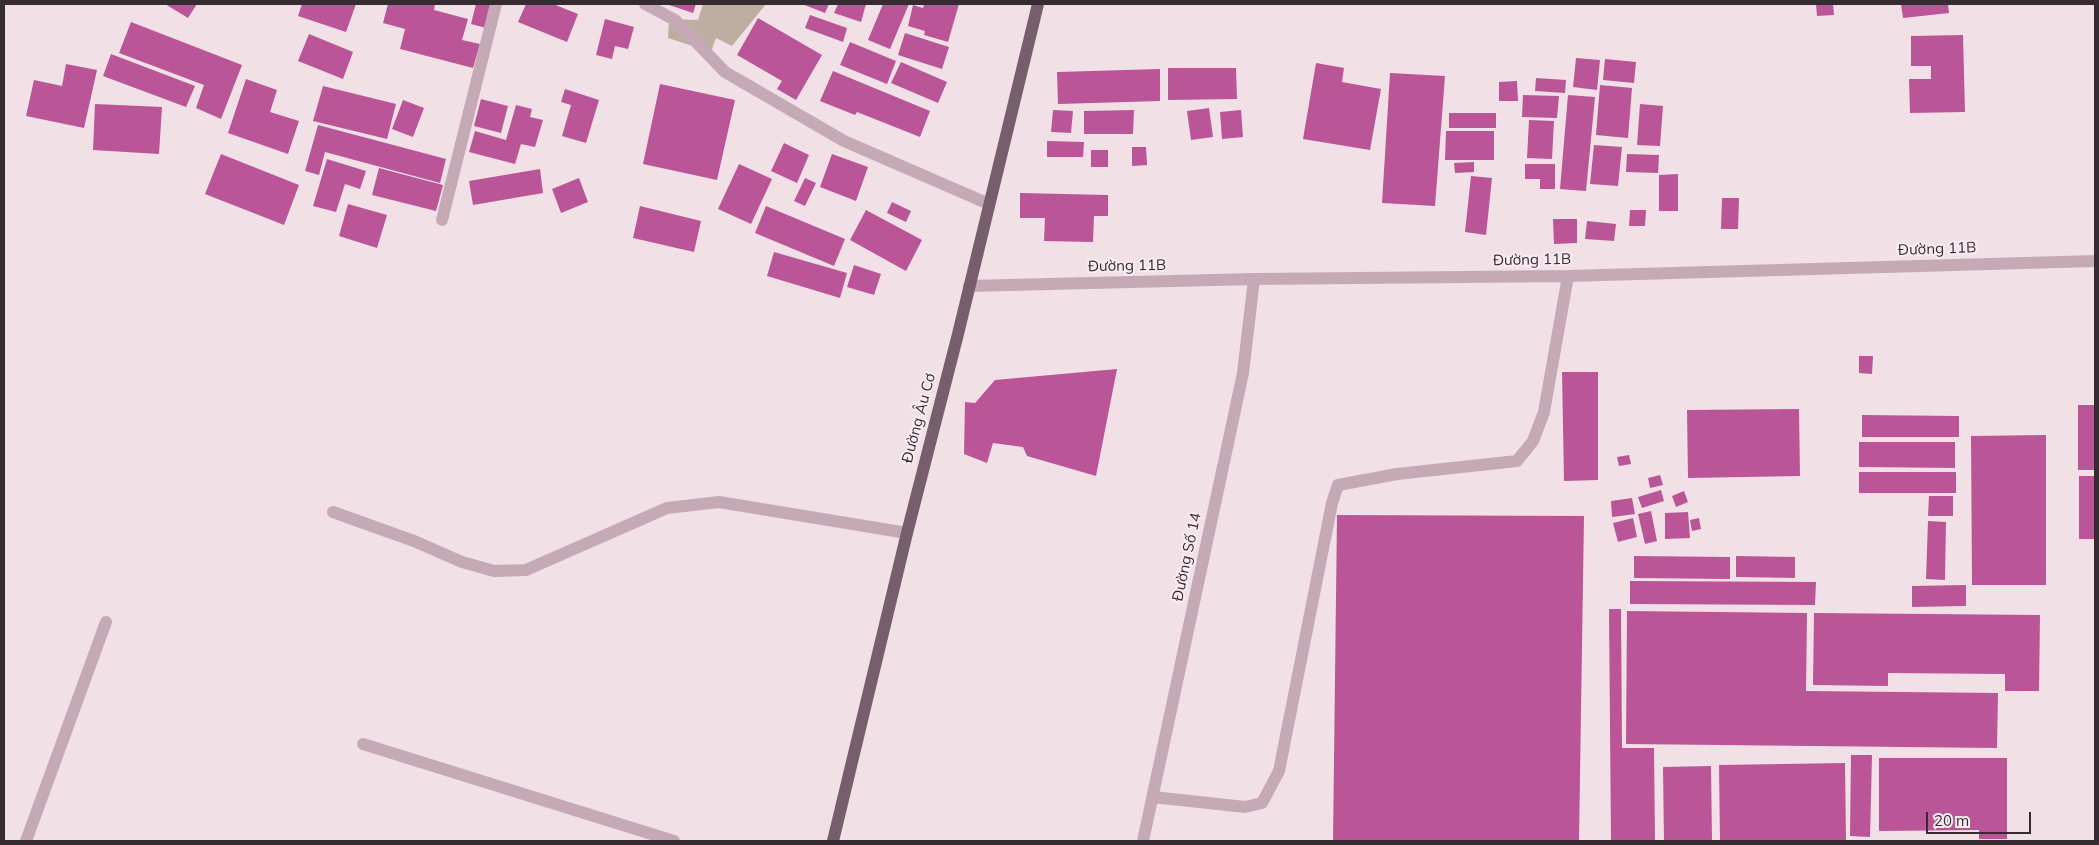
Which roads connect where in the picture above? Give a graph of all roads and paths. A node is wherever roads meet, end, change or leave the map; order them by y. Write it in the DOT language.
graph roads {
  1 [pos="496,4"];
  2 [pos="645,4"];
  3 [pos="1038,4"];
  4 [pos="989,204"];
  5 [pos="442,220"];
  6 [pos="2095,261"];
  7 [pos="1568,276"];
  8 [pos="1254,279"];
  9 [pos="970,286"];
  10 [pos="333,512"];
  11 [pos="907,532"];
  12 [pos="106,622"];
  13 [pos="363,744"];
  14 [pos="1153,797"];
  15 [pos="26,841"];
  16 [pos="674,841"];
  17 [pos="833,841"];
  18 [pos="1143,841"];
  1 -- 5 [label="street"];
  2 -- 4 [label="street"];
  3 -- 4 [label="main road, Đường Âu Cơ"];
  4 -- 9 [label="main road, Đường Âu Cơ"];
  6 -- 7 [label="street, Đường 11B"];
  7 -- 8 [label="street, Đường 11B"];
  7 -- 14 [label="street"];
  8 -- 9 [label="street, Đường 11B"];
  8 -- 14 [label="street, Đường Số 14"];
  9 -- 11 [label="main road, Đường Âu Cơ"];
  10 -- 11 [label="street"];
  11 -- 17 [label="main road, Đường Âu Cơ"];
  12 -- 15 [label="street"];
  13 -- 16 [label="street"];
  14 -- 18 [label="street, Đường Số 14"];
}
